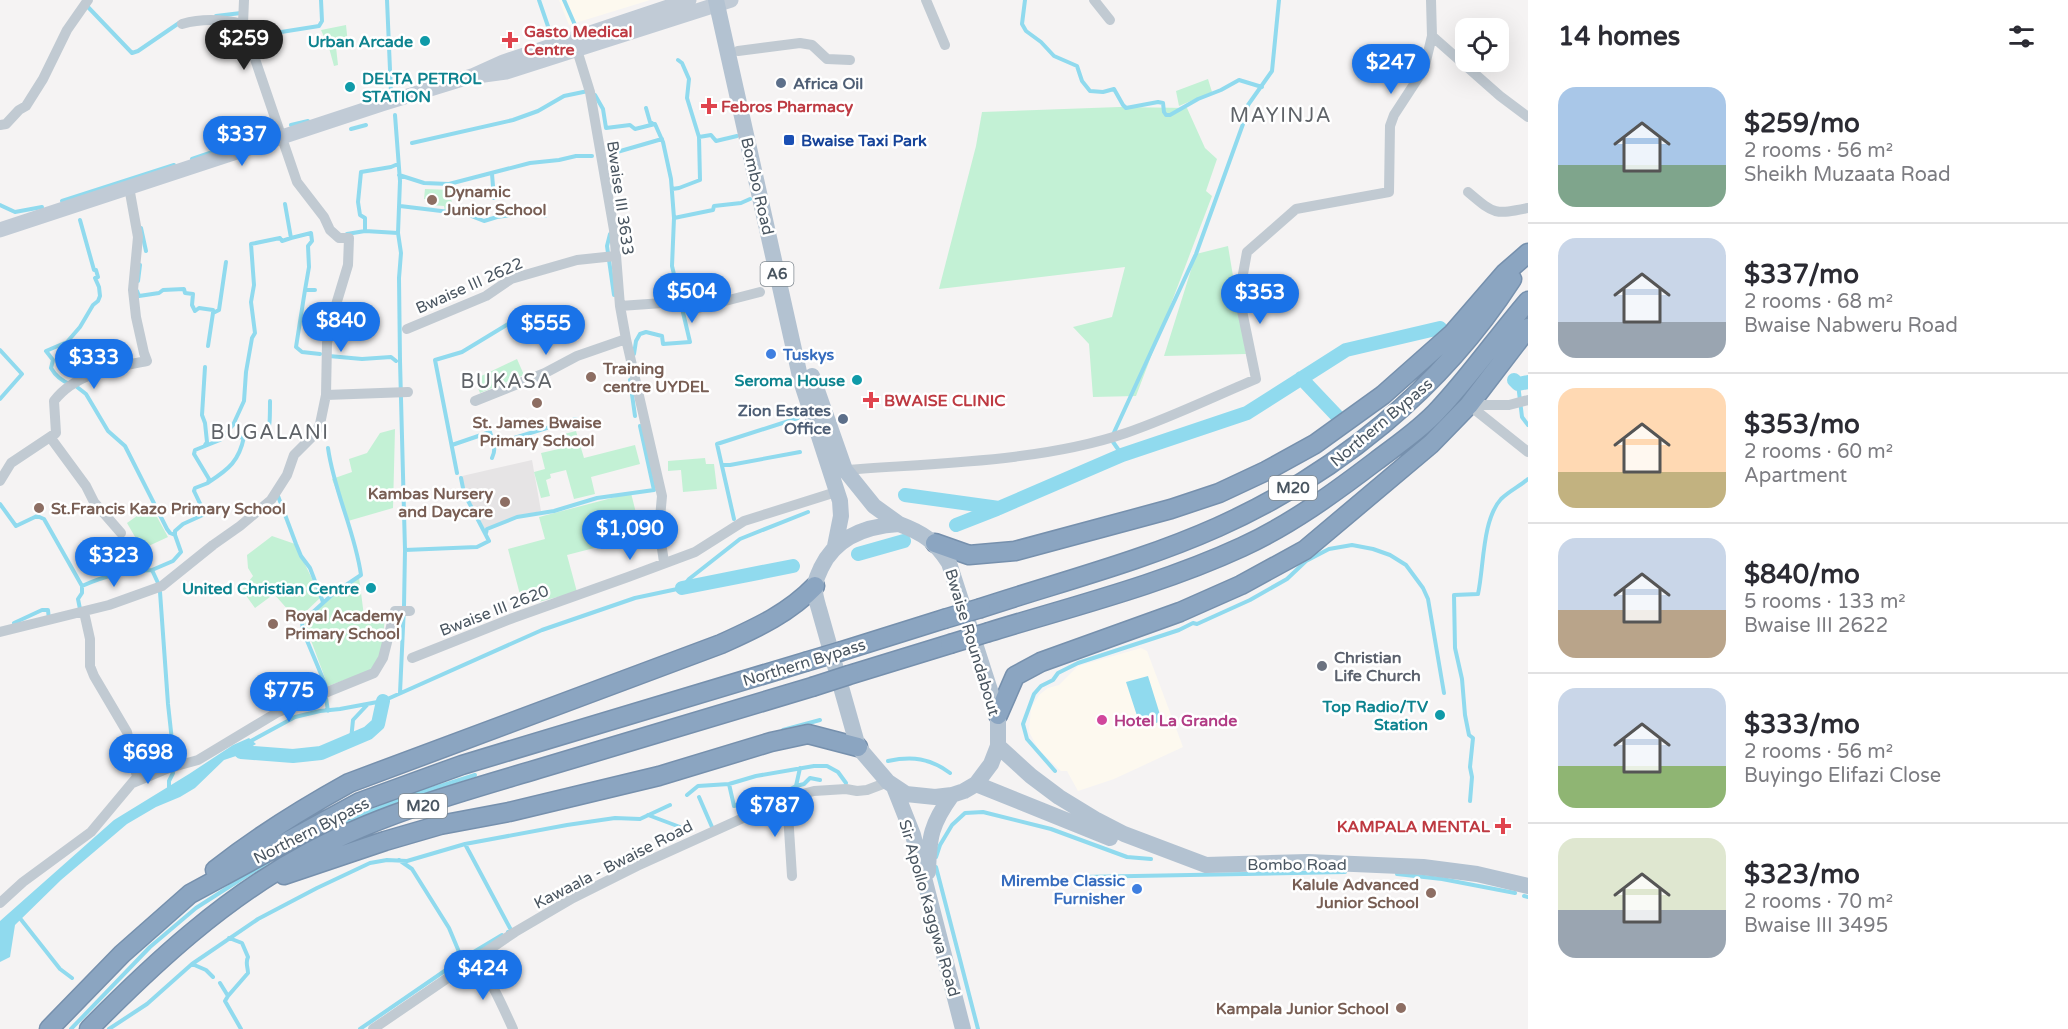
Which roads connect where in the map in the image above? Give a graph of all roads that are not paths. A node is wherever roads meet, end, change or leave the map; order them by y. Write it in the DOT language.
graph roads {
  1 [pos="87,0"];
  2 [pos="244,0"];
  3 [pos="689,0"];
  4 [pos="926,0"];
  5 [pos="1094,0"];
  6 [pos="1431,0"];
  7 [pos="724,1"];
  8 [pos="1110,20"];
  9 [pos="182,24"];
  10 [pos="243,24"];
  11 [pos="1432,36"];
  12 [pos="945,45"];
  13 [pos="577,51"];
  14 [pos="738,51"];
  15 [pos="850,60"];
  16 [pos="472,76"];
  17 [pos="1528,117"];
  18 [pos="0,125"];
  19 [pos="282,136"];
  20 [pos="129,187"];
  21 [pos="1468,192"];
  22 [pos="1528,208"];
  23 [pos="1,229"];
  24 [pos="1528,254"];
  25 [pos="615,256"];
  26 [pos="760,292"];
  27 [pos="1528,301"];
  28 [pos="620,306"];
  29 [pos="1528,328"];
  30 [pos="407,329"];
  31 [pos="626,339"];
  32 [pos="408,392"];
  33 [pos="326,394"];
  34 [pos="1528,400"];
  35 [pos="475,401"];
  36 [pos="1469,405"];
  37 [pos="53,435"];
  38 [pos="1528,452"];
  39 [pos="845,470"];
  40 [pos="0,481"];
  41 [pos="837,492"];
  42 [pos="899,524"];
  43 [pos="120,533"];
  44 [pos="935,543"];
  45 [pos="836,546"];
  46 [pos="664,562"];
  47 [pos="815,586"];
  48 [pos="410,611"];
  49 [pos="84,612"];
  50 [pos="0,632"];
  51 [pos="412,658"];
  52 [pos="998,715"];
  53 [pos="998,746"];
  54 [pos="858,747"];
  55 [pos="976,784"];
  56 [pos="129,785"];
  57 [pos="891,785"];
  58 [pos="952,795"];
  59 [pos="787,798"];
  60 [pos="1174,854"];
  61 [pos="792,876"];
  62 [pos="256,884"];
  63 [pos="1528,886"];
  64 [pos="190,894"];
  65 [pos="928,896"];
  66 [pos="0,903"];
  67 [pos="474,959"];
  68 [pos="49,1029"];
  69 [pos="89,1029"];
  70 [pos="373,1029"];
  71 [pos="513,1029"];
  72 [pos="963,1029"];
  1 -- 18 [label="street"];
  2 -- 10 [label="street"];
  3 -- 16 [label="main road"];
  4 -- 12 [label="street"];
  5 -- 8 [label="street"];
  6 -- 11 [label="street"];
  7 -- 13 [label="main road"];
  7 -- 14 [label="main road, Bombo Road"];
  7 -- 41 [label="main road, Bombo Road / A6"];
  9 -- 10 [label="street"];
  10 -- 19 [label="street"];
  11 -- 17 [label="street"];
  11 -- 39 [label="street"];
  13 -- 16 [label="main road"];
  13 -- 25 [label="street, Bwaise III 3633"];
  14 -- 15 [label="street"];
  14 -- 39 [label="main road, Bombo Road / A6"];
  16 -- 19 [label="main road"];
  19 -- 20 [label="main road"];
  19 -- 33 [label="street"];
  20 -- 23 [label="main road"];
  20 -- 37 [label="street"];
  21 -- 22 [label="street"];
  24 -- 44 [label="highway"];
  24 -- 64 [label="highway, Northern Bypass / M20, bridge"];
  25 -- 28 [label="street, Bwaise III 3633"];
  25 -- 30 [label="street, Bwaise III 2622"];
  26 -- 28 [label="street"];
  27 -- 62 [label="highway, Northern Bypass / M20, bridge"];
  28 -- 31 [label="street, Bwaise III 3633"];
  29 -- 36 [label="highway"];
  31 -- 35 [label="street"];
  31 -- 46 [label="street, Bwaise III 3633"];
  32 -- 33 [label="street"];
  33 -- 49 [label="street"];
  34 -- 36 [label="street"];
  36 -- 38 [label="street"];
  36 -- 52 [label="highway"];
  37 -- 40 [label="street"];
  37 -- 43 [label="street"];
  39 -- 42 [label="main road, Bombo Road / A6"];
  41 -- 45 [label="main road, Bombo Road / A6"];
  41 -- 46 [label="street, Bwaise III 2620"];
  42 -- 44 [label="main road, Bwaise Roundabout"];
  42 -- 45 [label="main road"];
  44 -- 52 [label="main road, Bwaise Roundabout"];
  45 -- 47 [label="main road"];
  46 -- 51 [label="street, Bwaise III 2620"];
  47 -- 54 [label="main road"];
  47 -- 64 [label="highway"];
  48 -- 56 [label="street"];
  49 -- 50 [label="street"];
  49 -- 56 [label="street"];
  52 -- 53 [label="main road, Bwaise Roundabout"];
  53 -- 55 [label="main road, Bwaise Roundabout"];
  53 -- 60 [label="main road, Bombo Road"];
  54 -- 57 [label="main road"];
  54 -- 62 [label="highway"];
  55 -- 58 [label="main road"];
  55 -- 60 [label="main road, Bombo Road"];
  56 -- 66 [label="street"];
  57 -- 58 [label="main road"];
  57 -- 59 [label="street, Kawaala - Bwaise Road"];
  57 -- 65 [label="main road, Sir Apollo Kaggwa Road"];
  58 -- 65 [label="main road"];
  59 -- 61 [label="street"];
  59 -- 67 [label="street, Kawaala - Bwaise Road"];
  60 -- 63 [label="main road, Bombo Road"];
  62 -- 69 [label="highway, Northern Bypass / M20"];
  64 -- 68 [label="highway, Northern Bypass"];
  65 -- 72 [label="main road, Sir Apollo Kaggwa Road"];
  67 -- 70 [label="street, Kawaala - Bwaise Road"];
  67 -- 71 [label="street"];
}
